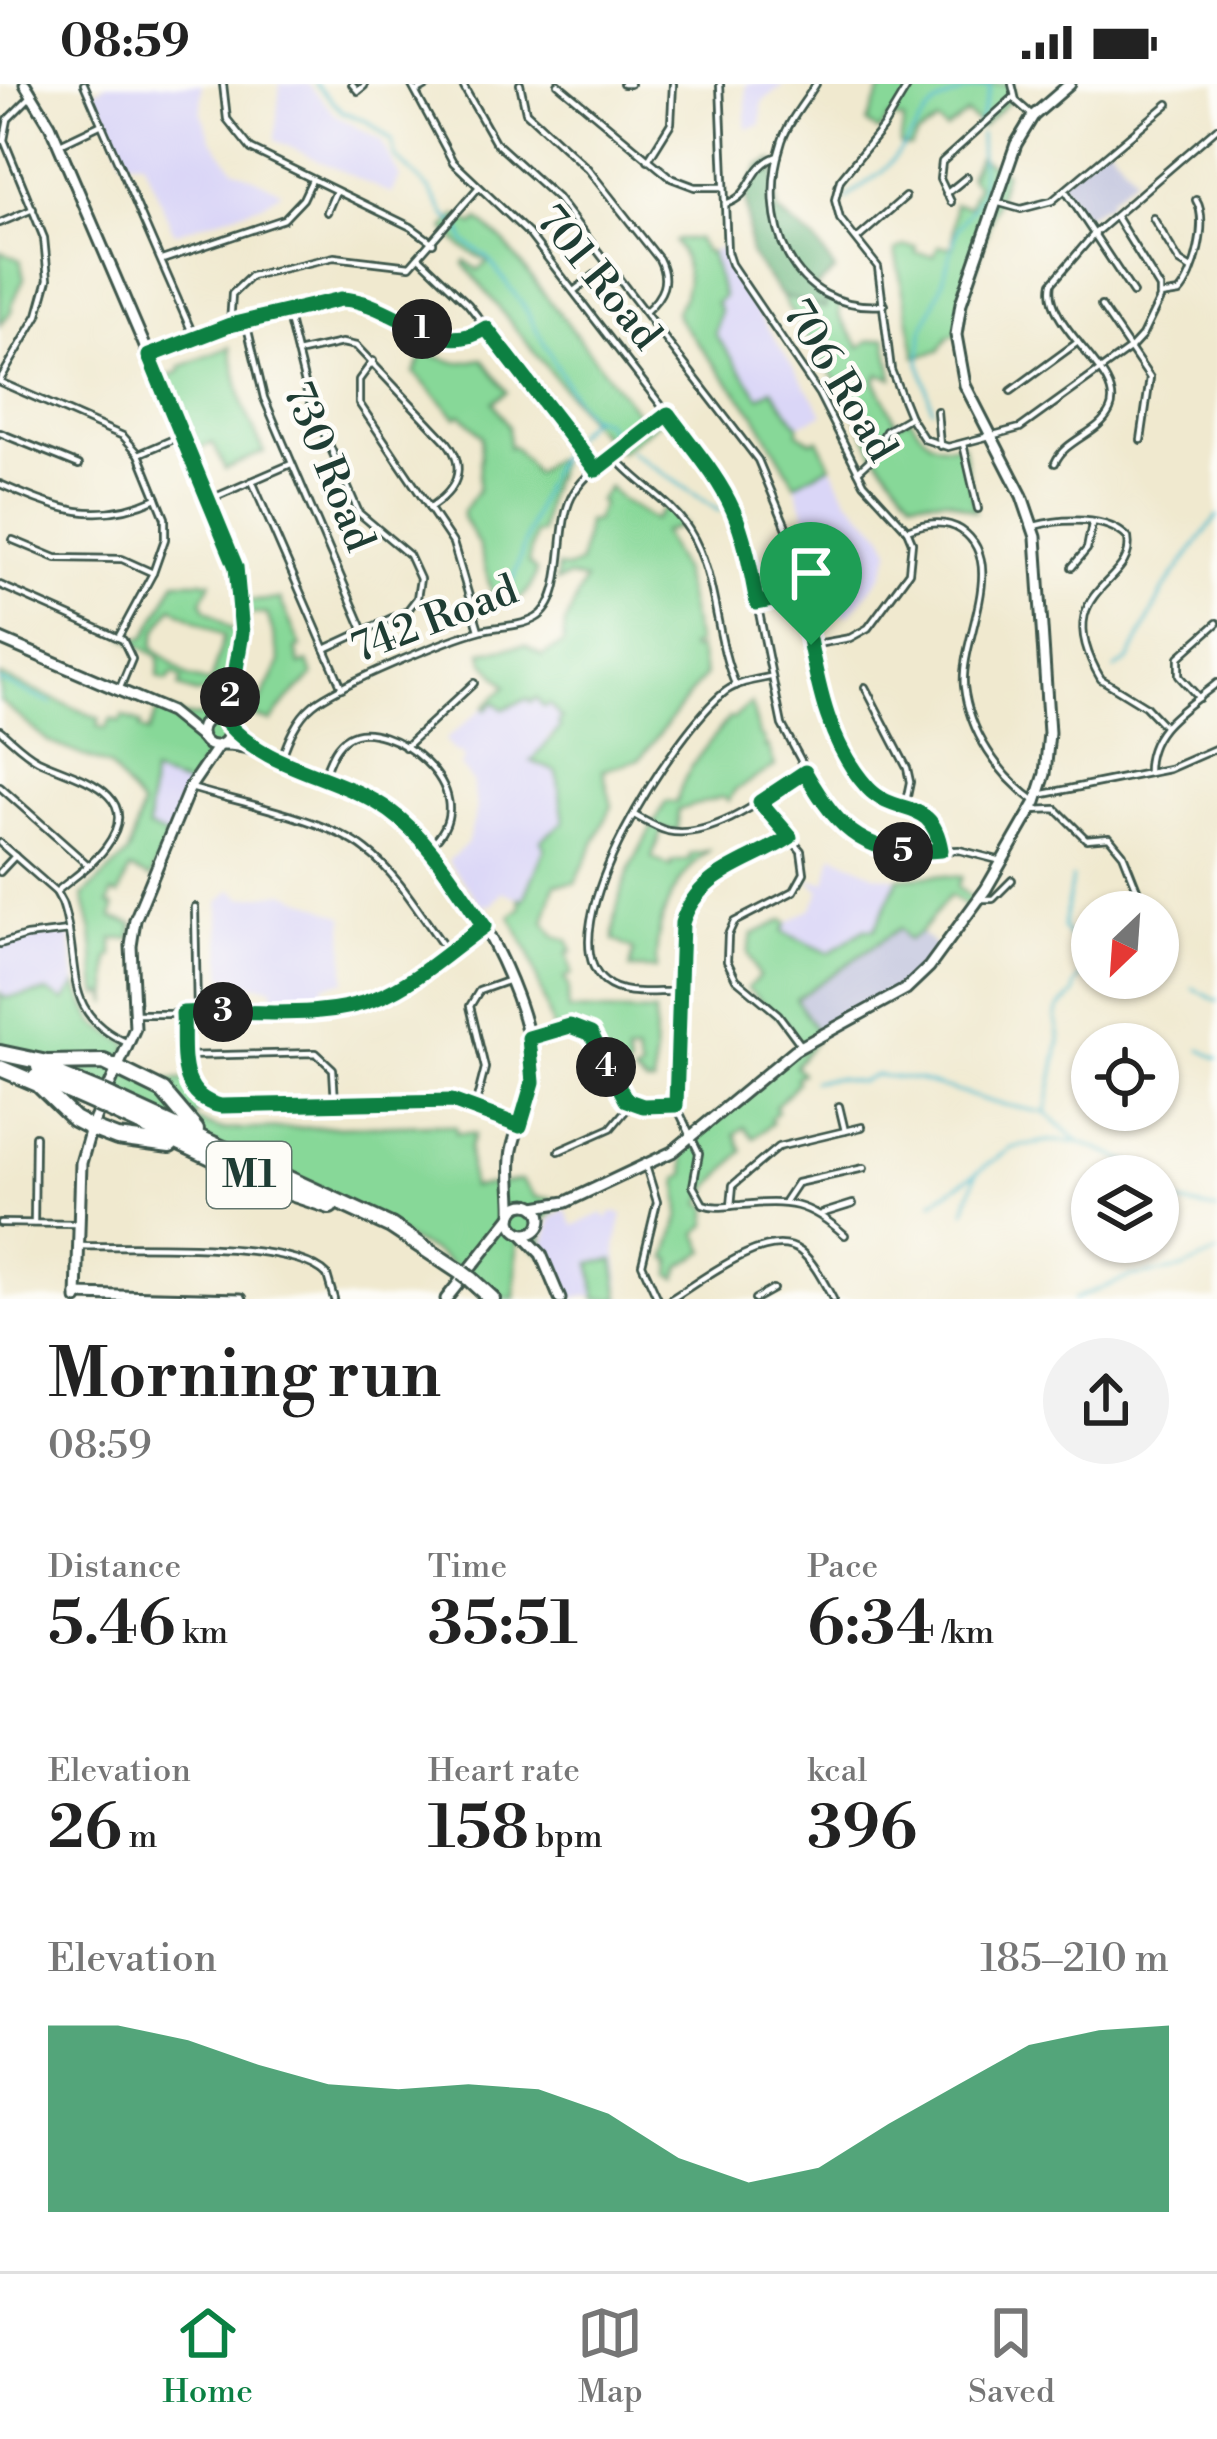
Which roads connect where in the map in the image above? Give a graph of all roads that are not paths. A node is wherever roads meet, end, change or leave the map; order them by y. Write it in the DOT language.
graph roads {
  1 [pos="25,84"];
  2 [pos="84,84"];
  3 [pos="223,84"];
  4 [pos="352,84"];
  5 [pos="411,84"];
  6 [pos="430,84"];
  7 [pos="462,84"];
  8 [pos="520,84"];
  9 [pos="558,84"];
  10 [pos="673,84"];
  11 [pos="720,84"];
  12 [pos="816,84"];
  13 [pos="909,84"];
  14 [pos="1012,84"];
  15 [pos="1070,84"];
  16 [pos="364,86"];
  17 [pos="416,92"];
  18 [pos="33,95"];
  19 [pos="1014,97"];
  20 [pos="1168,104"];
  21 [pos="1033,116"];
  22 [pos="102,124"];
  23 [pos="1217,128"];
  24 [pos="58,145"];
  25 [pos="778,156"];
  26 [pos="648,160"];
  27 [pos="967,177"];
  28 [pos="312,180"];
  29 [pos="724,187"];
  30 [pos="478,188"];
  31 [pos="336,191"];
  32 [pos="1066,192"];
  33 [pos="946,194"];
  34 [pos="904,197"];
  35 [pos="1196,200"];
  36 [pos="951,202"];
  37 [pos="996,202"];
  38 [pos="724,204"];
  39 [pos="33,209"];
  40 [pos="327,212"];
  41 [pos="1116,217"];
  42 [pos="1153,218"];
  43 [pos="0,224"];
  44 [pos="1094,234"];
  45 [pos="858,238"];
  46 [pos="433,243"];
  47 [pos="420,258"];
  48 [pos="162,260"];
  49 [pos="609,264"];
  50 [pos="1190,269"];
  51 [pos="573,291"];
  52 [pos="1133,293"];
  53 [pos="1160,296"];
  54 [pos="884,305"];
  55 [pos="1101,306"];
  56 [pos="646,311"];
  57 [pos="287,312"];
  58 [pos="246,322"];
  59 [pos="230,325"];
  60 [pos="486,328"];
  61 [pos="194,337"];
  62 [pos="1078,342"];
  63 [pos="1132,348"];
  64 [pos="297,353"];
  65 [pos="149,356"];
  66 [pos="373,361"];
  67 [pos="1099,371"];
  68 [pos="0,381"];
  69 [pos="1011,391"];
  70 [pos="937,411"];
  71 [pos="668,414"];
  72 [pos="910,417"];
  73 [pos="0,433"];
  74 [pos="183,435"];
  75 [pos="991,438"];
  76 [pos="1142,440"];
  77 [pos="963,444"];
  78 [pos="940,446"];
  79 [pos="139,454"];
  80 [pos="614,456"];
  81 [pos="291,464"];
  82 [pos="1055,464"];
  83 [pos="79,465"];
  84 [pos="596,470"];
  85 [pos="858,471"];
  86 [pos="252,481"];
  87 [pos="0,484"];
  88 [pos="157,498"];
  89 [pos="211,499"];
  90 [pos="429,508"];
  91 [pos="978,509"];
  92 [pos="1092,524"];
  93 [pos="1034,526"];
  94 [pos="908,530"];
  95 [pos="14,540"];
  96 [pos="1072,567"];
  97 [pos="153,573"];
  98 [pos="2,586"];
  99 [pos="800,595"];
  100 [pos="0,598"];
  101 [pos="757,603"];
  102 [pos="1217,623"];
  103 [pos="479,630"];
  104 [pos="364,632"];
  105 [pos="119,636"];
  106 [pos="0,639"];
  107 [pos="811,645"];
  108 [pos="325,649"];
  109 [pos="770,676"];
  110 [pos="235,681"];
  111 [pos="474,683"];
  112 [pos="1217,683"];
  113 [pos="736,686"];
  114 [pos="865,687"];
  115 [pos="342,688"];
  116 [pos="119,690"];
  117 [pos="1199,698"];
  118 [pos="170,712"];
  119 [pos="210,719"];
  120 [pos="228,725"];
  121 [pos="1164,727"];
  122 [pos="0,730"];
  123 [pos="202,739"];
  124 [pos="219,746"];
  125 [pos="405,748"];
  126 [pos="1217,748"];
  127 [pos="263,752"];
  128 [pos="281,760"];
  129 [pos="805,772"];
  130 [pos="1148,772"];
  131 [pos="323,777"];
  132 [pos="191,785"];
  133 [pos="0,787"];
  134 [pos="760,802"];
  135 [pos="1036,802"];
  136 [pos="905,806"];
  137 [pos="634,815"];
  138 [pos="790,837"];
  139 [pos="0,843"];
  140 [pos="427,848"];
  141 [pos="941,850"];
  142 [pos="14,856"];
  143 [pos="1003,862"];
  144 [pos="88,865"];
  145 [pos="0,872"];
  146 [pos="1012,880"];
  147 [pos="1138,891"];
  148 [pos="56,892"];
  149 [pos="979,899"];
  150 [pos="195,907"];
  151 [pos="484,926"];
  152 [pos="69,931"];
  153 [pos="0,944"];
  154 [pos="448,952"];
  155 [pos="510,980"];
  156 [pos="678,992"];
  157 [pos="197,1012"];
  158 [pos="183,1013"];
  159 [pos="137,1015"];
  160 [pos="529,1038"];
  161 [pos="130,1044"];
  162 [pos="801,1046"];
  163 [pos="0,1053"];
  164 [pos="184,1056"];
  165 [pos="0,1066"];
  166 [pos="118,1068"];
  167 [pos="104,1100"];
  168 [pos="335,1103"];
  169 [pos="631,1104"];
  170 [pos="676,1105"];
  171 [pos="839,1106"];
  172 [pos="475,1107"];
  173 [pos="520,1126"];
  174 [pos="862,1127"];
  175 [pos="91,1128"];
  176 [pos="845,1131"];
  177 [pos="34,1136"];
  178 [pos="690,1138"];
  179 [pos="560,1151"];
  180 [pos="234,1161"];
  181 [pos="646,1166"];
  182 [pos="864,1168"];
  183 [pos="513,1184"];
  184 [pos="566,1202"];
  185 [pos="785,1202"];
  186 [pos="854,1204"];
  187 [pos="533,1206"];
  188 [pos="730,1206"];
  189 [pos="821,1214"];
  190 [pos="512,1216"];
  191 [pos="0,1222"];
  192 [pos="34,1223"];
  193 [pos="541,1223"];
  194 [pos="78,1224"];
  195 [pos="520,1233"];
  196 [pos="845,1235"];
  197 [pos="494,1241"];
  198 [pos="78,1246"];
  199 [pos="542,1254"];
  200 [pos="773,1288"];
  201 [pos="77,1297"];
  202 [pos="121,1298"];
  203 [pos="197,1299"];
  204 [pos="241,1299"];
  205 [pos="334,1299"];
  206 [pos="446,1299"];
  207 [pos="492,1299"];
  208 [pos="560,1299"];
  209 [pos="658,1299"];
  210 [pos="671,1299"];
  211 [pos="755,1299"];
  212 [pos="833,1299"];
  1 -- 18 [label="street"];
  2 -- 22 [label="street"];
  3 -- 28 [label="street"];
  4 -- 16 [label="street"];
  5 -- 17 [label="street, 701 Road"];
  6 -- 17 [label="street"];
  7 -- 49 [label="street"];
  8 -- 56 [label="street"];
  9 -- 26 [label="street"];
  10 -- 26 [label="street"];
  11 -- 29 [label="street, 706 Road"];
  12 -- 25 [label="street"];
  13 -- 45 [label="street"];
  14 -- 19 [label="street"];
  15 -- 21 [label="street"];
  17 -- 30 [label="street, 701 Road"];
  18 -- 24 [label="street"];
  18 -- 39 [label="street"];
  19 -- 21 [label="street"];
  19 -- 33 [label="street"];
  20 -- 32 [label="street"];
  21 -- 37 [label="street"];
  22 -- 24 [label="street"];
  22 -- 48 [label="street"];
  23 -- 41 [label="street"];
  24 -- 65 [label="street"];
  25 -- 38 [label="street"];
  25 -- 54 [label="street"];
  26 -- 29 [label="street"];
  27 -- 33 [label="street"];
  28 -- 31 [label="street"];
  28 -- 48 [label="street"];
  29 -- 38 [label="street, 706 Road"];
  30 -- 46 [label="street"];
  30 -- 51 [label="street, 701 Road"];
  31 -- 40 [label="street"];
  31 -- 46 [label="street"];
  32 -- 37 [label="street"];
  32 -- 44 [label="street"];
  33 -- 36 [label="street"];
  34 -- 45 [label="street"];
  35 -- 50 [label="street"];
  37 -- 75 [label="street"];
  38 -- 85 [label="street, 706 Road"];
  39 -- 43 [label="street"];
  39 -- 68 [label="street"];
  41 -- 44 [label="street"];
  41 -- 53 [label="street"];
  42 -- 50 [label="street"];
  44 -- 52 [label="street"];
  44 -- 62 [label="street"];
  45 -- 54 [label="street"];
  46 -- 47 [label="street"];
  47 -- 59 [label="street"];
  47 -- 60 [label="street"];
  48 -- 61 [label="street"];
  49 -- 51 [label="street"];
  49 -- 56 [label="street"];
  50 -- 53 [label="street"];
  51 -- 71 [label="street, 701 Road"];
  53 -- 63 [label="street"];
  54 -- 72 [label="street"];
  55 -- 63 [label="street"];
  56 -- 99 [label="street"];
  57 -- 58 [label="street"];
  57 -- 60 [label="street"];
  57 -- 64 [label="street"];
  58 -- 59 [label="street"];
  58 -- 81 [label="street, 730 Road"];
  59 -- 61 [label="street"];
  60 -- 84 [label="street"];
  61 -- 65 [label="street"];
  62 -- 67 [label="street"];
  62 -- 69 [label="street"];
  63 -- 67 [label="street"];
  63 -- 76 [label="street"];
  64 -- 66 [label="street"];
  64 -- 104 [label="street"];
  65 -- 74 [label="street"];
  66 -- 90 [label="street"];
  66 -- 90 [label="street"];
  67 -- 75 [label="street"];
  67 -- 82 [label="street"];
  68 -- 79 [label="street"];
  70 -- 78 [label="street"];
  71 -- 80 [label="street, 742 Road"];
  71 -- 101 [label="street, 701 Road"];
  72 -- 78 [label="street"];
  72 -- 85 [label="street"];
  73 -- 83 [label="street"];
  74 -- 79 [label="street"];
  74 -- 89 [label="street"];
  75 -- 77 [label="street"];
  75 -- 93 [label="street"];
  77 -- 78 [label="street"];
  77 -- 91 [label="street"];
  79 -- 88 [label="street"];
  80 -- 84 [label="street, 742 Road"];
  80 -- 113 [label="street"];
  81 -- 86 [label="street"];
  81 -- 104 [label="street, 730 Road"];
  84 -- 103 [label="street, 742 Road"];
  85 -- 94 [label="street, 706 Road"];
  86 -- 89 [label="street"];
  86 -- 108 [label="street"];
  87 -- 88 [label="street"];
  88 -- 97 [label="street"];
  89 -- 110 [label="street"];
  90 -- 103 [label="street"];
  92 -- 93 [label="street"];
  92 -- 96 [label="street"];
  92 -- 121 [label="street"];
  93 -- 135 [label="street"];
  94 -- 107 [label="street"];
  94 -- 135 [label="street"];
  95 -- 97 [label="street"];
  97 -- 105 [label="street"];
  98 -- 100 [label="street"];
  98 -- 105 [label="street"];
  99 -- 101 [label="street"];
  99 -- 107 [label="street"];
  101 -- 109 [label="street, 701 Road"];
  102 -- 117 [label="street"];
  103 -- 115 [label="street, 742 Road"];
  104 -- 108 [label="street"];
  105 -- 116 [label="street"];
  106 -- 116 [label="street"];
  107 -- 136 [label="street"];
  108 -- 115 [label="street"];
  109 -- 113 [label="street"];
  109 -- 129 [label="street, 701 Road"];
  110 -- 119 [label="street"];
  110 -- 120 [label="street"];
  111 -- 125 [label="street"];
  112 -- 117 [label="street"];
  113 -- 137 [label="street"];
  114 -- 136 [label="street"];
  115 -- 128 [label="street, 742 Road"];
  116 -- 118 [label="street"];
  117 -- 121 [label="street"];
  118 -- 119 [label="street"];
  118 -- 123 [label="street"];
  119 -- 120 [label="street"];
  119 -- 123 [label="street"];
  120 -- 124 [label="street"];
  120 -- 127 [label="street"];
  121 -- 130 [label="street"];
  122 -- 144 [label="street"];
  123 -- 124 [label="street"];
  123 -- 132 [label="street"];
  124 -- 127 [label="street"];
  124 -- 132 [label="street"];
  125 -- 131 [label="street"];
  125 -- 140 [label="street"];
  126 -- 130 [label="street"];
  127 -- 128 [label="street"];
  128 -- 131 [label="street"];
  129 -- 134 [label="street"];
  129 -- 141 [label="street, 701 Road"];
  130 -- 135 [label="street"];
  131 -- 140 [label="street"];
  132 -- 154 [label="street"];
  132 -- 159 [label="street"];
  133 -- 144 [label="street"];
  134 -- 137 [label="street"];
  134 -- 138 [label="street"];
  135 -- 143 [label="street"];
  135 -- 147 [label="street"];
  136 -- 141 [label="street"];
  137 -- 156 [label="street"];
  138 -- 156 [label="street"];
  138 -- 162 [label="street"];
  139 -- 142 [label="street"];
  140 -- 151 [label="street"];
  141 -- 143 [label="street, 701 Road"];
  142 -- 145 [label="street"];
  142 -- 148 [label="street"];
  143 -- 149 [label="street"];
  144 -- 148 [label="street"];
  146 -- 149 [label="street"];
  148 -- 152 [label="street"];
  149 -- 162 [label="street"];
  150 -- 157 [label="street"];
  151 -- 154 [label="street"];
  151 -- 155 [label="street"];
  152 -- 153 [label="street"];
  152 -- 161 [label="street"];
  154 -- 157 [label="street"];
  155 -- 160 [label="street"];
  155 -- 172 [label="street"];
  156 -- 170 [label="street"];
  157 -- 158 [label="street"];
  158 -- 159 [label="street"];
  158 -- 164 [label="street"];
  159 -- 161 [label="street"];
  160 -- 169 [label="street"];
  160 -- 173 [label="street"];
  161 -- 166 [label="street"];
  162 -- 178 [label="street"];
  163 -- 166 [label="highway"];
  163 -- 167 [label="highway, M1"];
  164 -- 168 [label="street"];
  164 -- 168 [label="street"];
  165 -- 167 [label="highway, M1"];
  165 -- 175 [label="highway"];
  166 -- 167 [label="street"];
  166 -- 180 [label="highway"];
  167 -- 175 [label="street"];
  167 -- 180 [label="highway, M1"];
  168 -- 172 [label="street"];
  169 -- 170 [label="street"];
  169 -- 179 [label="street"];
  170 -- 178 [label="street"];
  171 -- 176 [label="street"];
  172 -- 173 [label="street"];
  173 -- 183 [label="street"];
  174 -- 176 [label="street"];
  175 -- 180 [label="highway"];
  175 -- 194 [label="street"];
  176 -- 188 [label="street"];
  177 -- 192 [label="street"];
  178 -- 181 [label="street"];
  178 -- 188 [label="street"];
  180 -- 207 [label="highway, M1"];
  181 -- 184 [label="street"];
  181 -- 209 [label="street"];
  182 -- 185 [label="street"];
  183 -- 187 [label="street"];
  183 -- 190 [label="street"];
  184 -- 187 [label="street"];
  184 -- 193 [label="street"];
  185 -- 188 [label="street"];
  185 -- 189 [label="street"];
  186 -- 189 [label="street"];
  187 -- 190 [label="street"];
  187 -- 193 [label="street"];
  189 -- 196 [label="street"];
  190 -- 195 [label="street"];
  190 -- 197 [label="street"];
  191 -- 192 [label="street"];
  192 -- 194 [label="street"];
  193 -- 195 [label="street"];
  193 -- 199 [label="street"];
  194 -- 198 [label="street"];
  195 -- 197 [label="street"];
  195 -- 199 [label="street"];
  197 -- 206 [label="street"];
  198 -- 201 [label="street"];
  198 -- 205 [label="street"];
  199 -- 208 [label="street"];
  200 -- 211 [label="street"];
  201 -- 202 [label="street"];
  202 -- 203 [label="street"];
  203 -- 204 [label="street"];
  210 -- 212 [label="street"];
}
